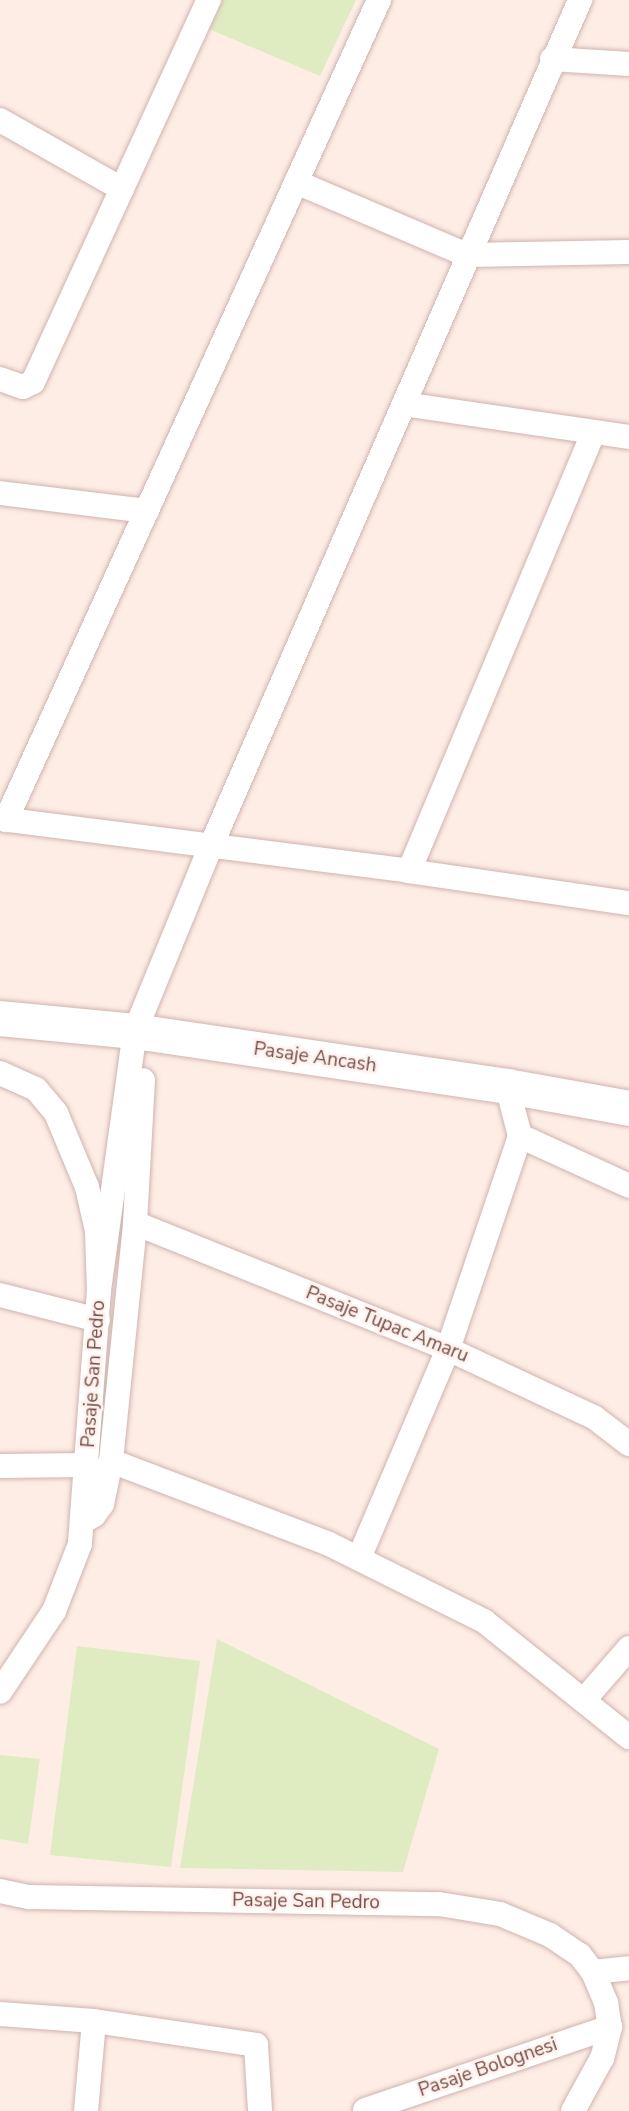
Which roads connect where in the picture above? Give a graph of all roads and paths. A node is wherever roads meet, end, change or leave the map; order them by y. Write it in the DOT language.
graph roads {
  1 [pos="209,0"];
  2 [pos="379,0"];
  3 [pos="580,0"];
  4 [pos="552,59"];
  5 [pos="629,64"];
  6 [pos="0,120"];
  7 [pos="296,183"];
  8 [pos="122,189"];
  9 [pos="629,252"];
  10 [pos="467,255"];
  11 [pos="0,379"];
  12 [pos="404,404"];
  13 [pos="593,433"];
  14 [pos="629,437"];
  15 [pos="0,493"];
  16 [pos="147,511"];
  17 [pos="3,820"];
  18 [pos="211,846"];
  19 [pos="409,871"];
  20 [pos="629,903"];
  21 [pos="0,1018"];
  22 [pos="135,1031"];
  23 [pos="0,1073"];
  24 [pos="507,1086"];
  25 [pos="629,1108"];
  26 [pos="520,1136"];
  27 [pos="629,1186"];
  28 [pos="135,1223"];
  29 [pos="99,1290"];
  30 [pos="0,1295"];
  31 [pos="98,1320"];
  32 [pos="448,1349"];
  33 [pos="629,1444"];
  34 [pos="99,1463"];
  35 [pos="0,1466"];
  36 [pos="359,1558"];
  37 [pos="629,1648"];
  38 [pos="0,1692"];
  39 [pos="584,1700"];
  40 [pos="629,1737"];
  41 [pos="0,1891"];
  42 [pos="629,1968"];
  43 [pos="593,1972"];
  44 [pos="0,2014"];
  45 [pos="94,2021"];
  46 [pos="610,2027"];
  47 [pos="365,2110"];
  48 [pos="86,2111"];
  49 [pos="260,2111"];
  50 [pos="573,2111"];
  1 -- 8 [label="street"];
  2 -- 7 [label="street"];
  3 -- 4 [label="street"];
  4 -- 5 [label="street"];
  4 -- 10 [label="street"];
  6 -- 8 [label="street"];
  7 -- 10 [label="street"];
  7 -- 16 [label="street"];
  8 -- 11 [label="street"];
  9 -- 10 [label="street"];
  10 -- 12 [label="street"];
  12 -- 13 [label="street"];
  12 -- 18 [label="street"];
  13 -- 14 [label="street"];
  13 -- 19 [label="street"];
  15 -- 16 [label="street"];
  16 -- 17 [label="street"];
  17 -- 18 [label="street"];
  18 -- 19 [label="street"];
  18 -- 22 [label="street"];
  19 -- 20 [label="street"];
  21 -- 22 [label="street, Pasaje Ancash"];
  22 -- 24 [label="street, Pasaje Ancash"];
  22 -- 28 [label="street"];
  22 -- 29 [label="street"];
  23 -- 29 [label="street, Pasaje San Pedro"];
  24 -- 25 [label="street, Pasaje Ancash"];
  24 -- 26 [label="street"];
  26 -- 27 [label="street"];
  26 -- 32 [label="street"];
  28 -- 32 [label="street, Pasaje Tupac Amaru"];
  28 -- 34 [label="street"];
  29 -- 31 [label="street, Pasaje San Pedro"];
  30 -- 31 [label="street"];
  31 -- 34 [label="street, Pasaje San Pedro"];
  32 -- 33 [label="street, Pasaje Tupac Amaru"];
  32 -- 36 [label="street"];
  34 -- 35 [label="street"];
  34 -- 36 [label="street"];
  34 -- 38 [label="street"];
  36 -- 39 [label="street"];
  37 -- 39 [label="street"];
  39 -- 40 [label="street"];
  41 -- 43 [label="street, Pasaje San Pedro"];
  42 -- 43 [label="street"];
  43 -- 46 [label="street"];
  44 -- 45 [label="street"];
  45 -- 48 [label="street"];
  45 -- 49 [label="street"];
  46 -- 47 [label="street, Pasaje Bolognesi"];
  46 -- 50 [label="street"];
}
